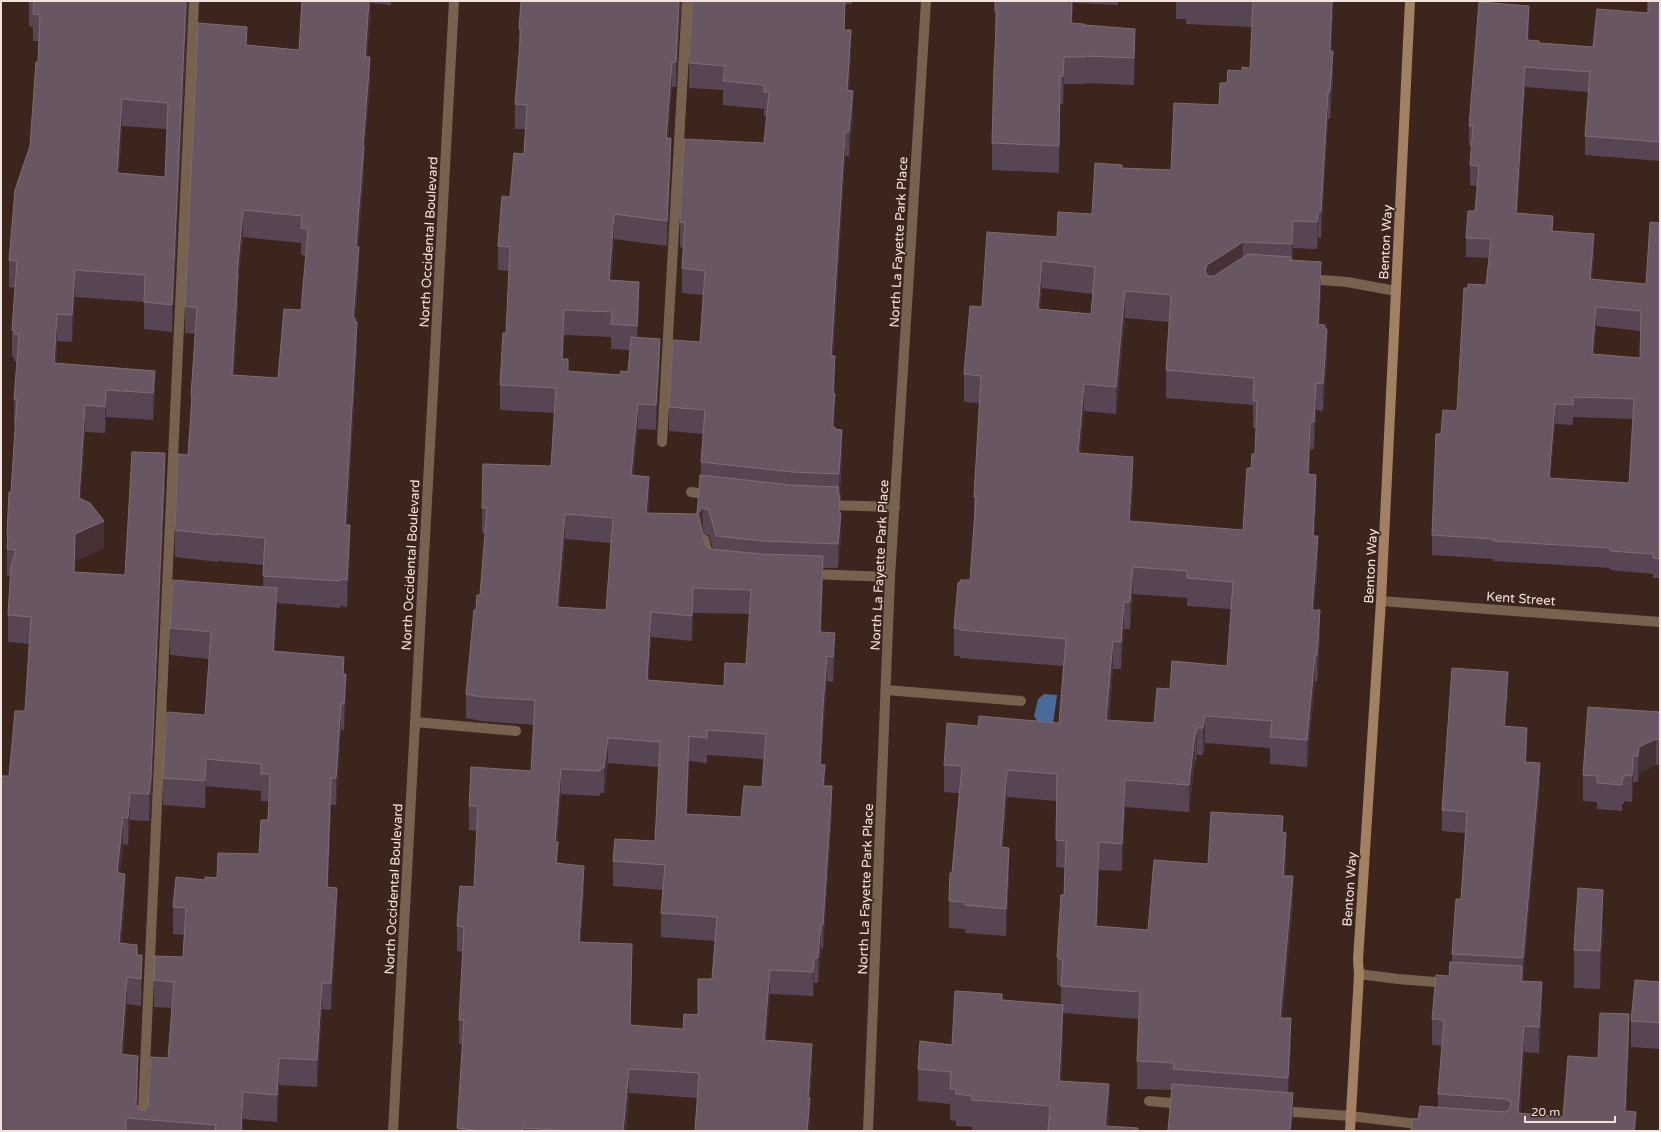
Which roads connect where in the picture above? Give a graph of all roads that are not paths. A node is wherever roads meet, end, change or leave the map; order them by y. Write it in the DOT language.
graph roads {
  1 [pos="194,1"];
  2 [pos="454,1"];
  3 [pos="687,1"];
  4 [pos="926,1"];
  5 [pos="1410,1"];
  6 [pos="1301,279"];
  7 [pos="1396,291"];
  8 [pos="662,442"];
  9 [pos="691,492"];
  10 [pos="720,496"];
  11 [pos="820,504"];
  12 [pos="895,506"];
  13 [pos="704,539"];
  14 [pos="711,566"];
  15 [pos="801,573"];
  16 [pos="890,577"];
  17 [pos="1381,601"];
  18 [pos="1660,622"];
  19 [pos="886,690"];
  20 [pos="1021,702"];
  21 [pos="415,722"];
  22 [pos="516,730"];
  23 [pos="1359,974"];
  24 [pos="1459,983"];
  25 [pos="1149,1101"];
  26 [pos="1195,1105"];
  27 [pos="1273,1110"];
  28 [pos="1350,1116"];
  29 [pos="1439,1126"];
  30 [pos="142,1131"];
  31 [pos="393,1131"];
  32 [pos="868,1131"];
  33 [pos="1350,1131"];
  1 -- 30 [label="street"];
  2 -- 21 [label="street, North Occidental Boulevard"];
  3 -- 8 [label="street"];
  4 -- 12 [label="street, North La Fayette Park Place"];
  5 -- 7 [label="street, Benton Way"];
  6 -- 7 [label="street"];
  7 -- 17 [label="street, Benton Way"];
  9 -- 10 [label="street"];
  11 -- 12 [label="street"];
  12 -- 16 [label="street, North La Fayette Park Place"];
  13 -- 14 [label="street"];
  15 -- 16 [label="street"];
  16 -- 19 [label="street, North La Fayette Park Place"];
  17 -- 18 [label="street, Kent Street"];
  17 -- 23 [label="street, Benton Way"];
  19 -- 20 [label="street"];
  19 -- 32 [label="street, North La Fayette Park Place"];
  21 -- 22 [label="street"];
  21 -- 31 [label="street, North Occidental Boulevard"];
  23 -- 24 [label="street"];
  23 -- 28 [label="street, Benton Way"];
  25 -- 26 [label="street"];
  27 -- 28 [label="street"];
  28 -- 29 [label="street"];
  28 -- 33 [label="street, Benton Way"];
}
